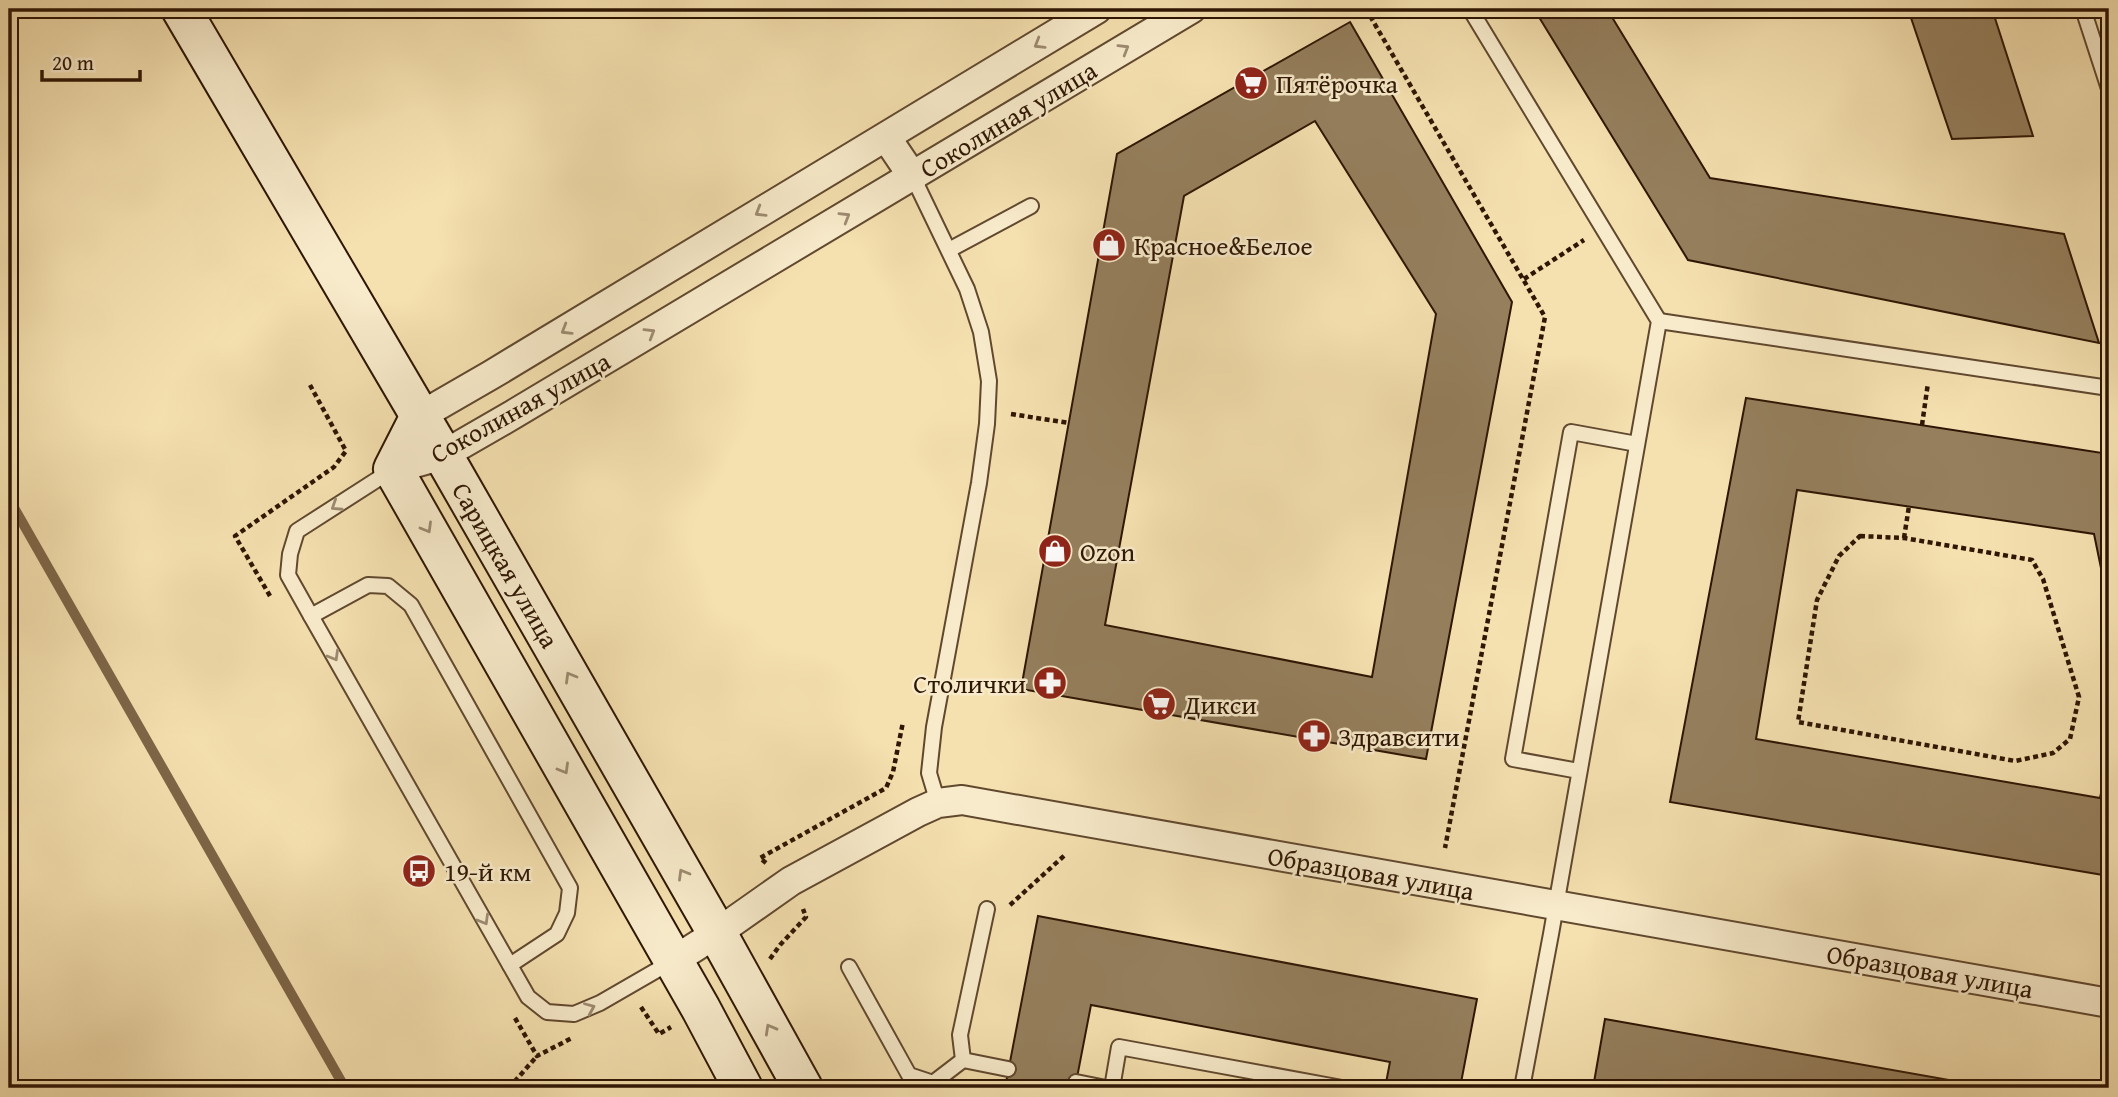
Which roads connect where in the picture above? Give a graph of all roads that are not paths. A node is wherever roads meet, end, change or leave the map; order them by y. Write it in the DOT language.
graph roads {
  1 [pos="181,9"];
  2 [pos="1097,9"];
  3 [pos="1191,9"];
  4 [pos="1470,9"];
  5 [pos="2083,9"];
  6 [pos="2109,89"];
  7 [pos="886,136"];
  8 [pos="912,177"];
  9 [pos="1031,206"];
  10 [pos="948,250"];
  11 [pos="1659,321"];
  12 [pos="2109,388"];
  13 [pos="421,416"];
  14 [pos="1637,444"];
  15 [pos="443,455"];
  16 [pos="393,469"];
  17 [pos="312,616"];
  18 [pos="1579,771"];
  19 [pos="937,803"];
  20 [pos="1556,906"];
  21 [pos="987,909"];
  22 [pos="717,933"];
  23 [pos="673,961"];
  24 [pos="510,965"];
  25 [pos="849,967"];
  26 [pos="2109,1003"];
  27 [pos="963,1060"];
  28 [pos="1009,1069"];
  29 [pos="1076,1082"];
  30 [pos="743,1088"];
  31 [pos="803,1088"];
  32 [pos="1107,1088"];
  33 [pos="1112,1088"];
  34 [pos="1342,1088"];
  35 [pos="1522,1088"];
  1 -- 13 [label="street, Сарицкая улица"];
  2 -- 7 [label="street, Соколиная улица, one-way"];
  8 -- 3 [label="street, Соколиная улица, one-way"];
  4 -- 11 [label="lane"];
  5 -- 6 [label="lane"];
  7 -- 8 [label="street"];
  7 -- 13 [label="street, Соколиная улица, one-way"];
  8 -- 10 [label="lane"];
  15 -- 8 [label="street, Соколиная улица, one-way"];
  9 -- 10 [label="lane"];
  10 -- 19 [label="lane"];
  11 -- 12 [label="lane"];
  11 -- 14 [label="lane"];
  13 -- 15 [label="street, Сарицкая улица"];
  13 -- 16 [label="street, Соколиная улица"];
  14 -- 18 [label="lane"];
  14 -- 18 [label="lane"];
  15 -- 16 [label="street, Соколиная улица"];
  22 -- 15 [label="street, Сарицкая улица, one-way"];
  16 -- 17 [label="lane, one-way"];
  16 -- 23 [label="street, Сарицкая улица, one-way"];
  17 -- 24 [label="lane, one-way"];
  17 -- 24 [label="lane"];
  18 -- 20 [label="lane"];
  19 -- 20 [label="street, Образцовая улица"];
  19 -- 22 [label="street, Образцовая улица"];
  20 -- 26 [label="street, Образцовая улица"];
  20 -- 35 [label="lane"];
  21 -- 27 [label="lane"];
  22 -- 23 [label="street, Образцовая улица"];
  31 -- 22 [label="street, Сарицкая улица, one-way"];
  24 -- 23 [label="lane, one-way"];
  23 -- 30 [label="street, Сарицкая улица"];
  25 -- 27 [label="lane"];
  27 -- 28 [label="lane"];
  29 -- 32 [label="lane"];
  33 -- 34 [label="lane"];
}
